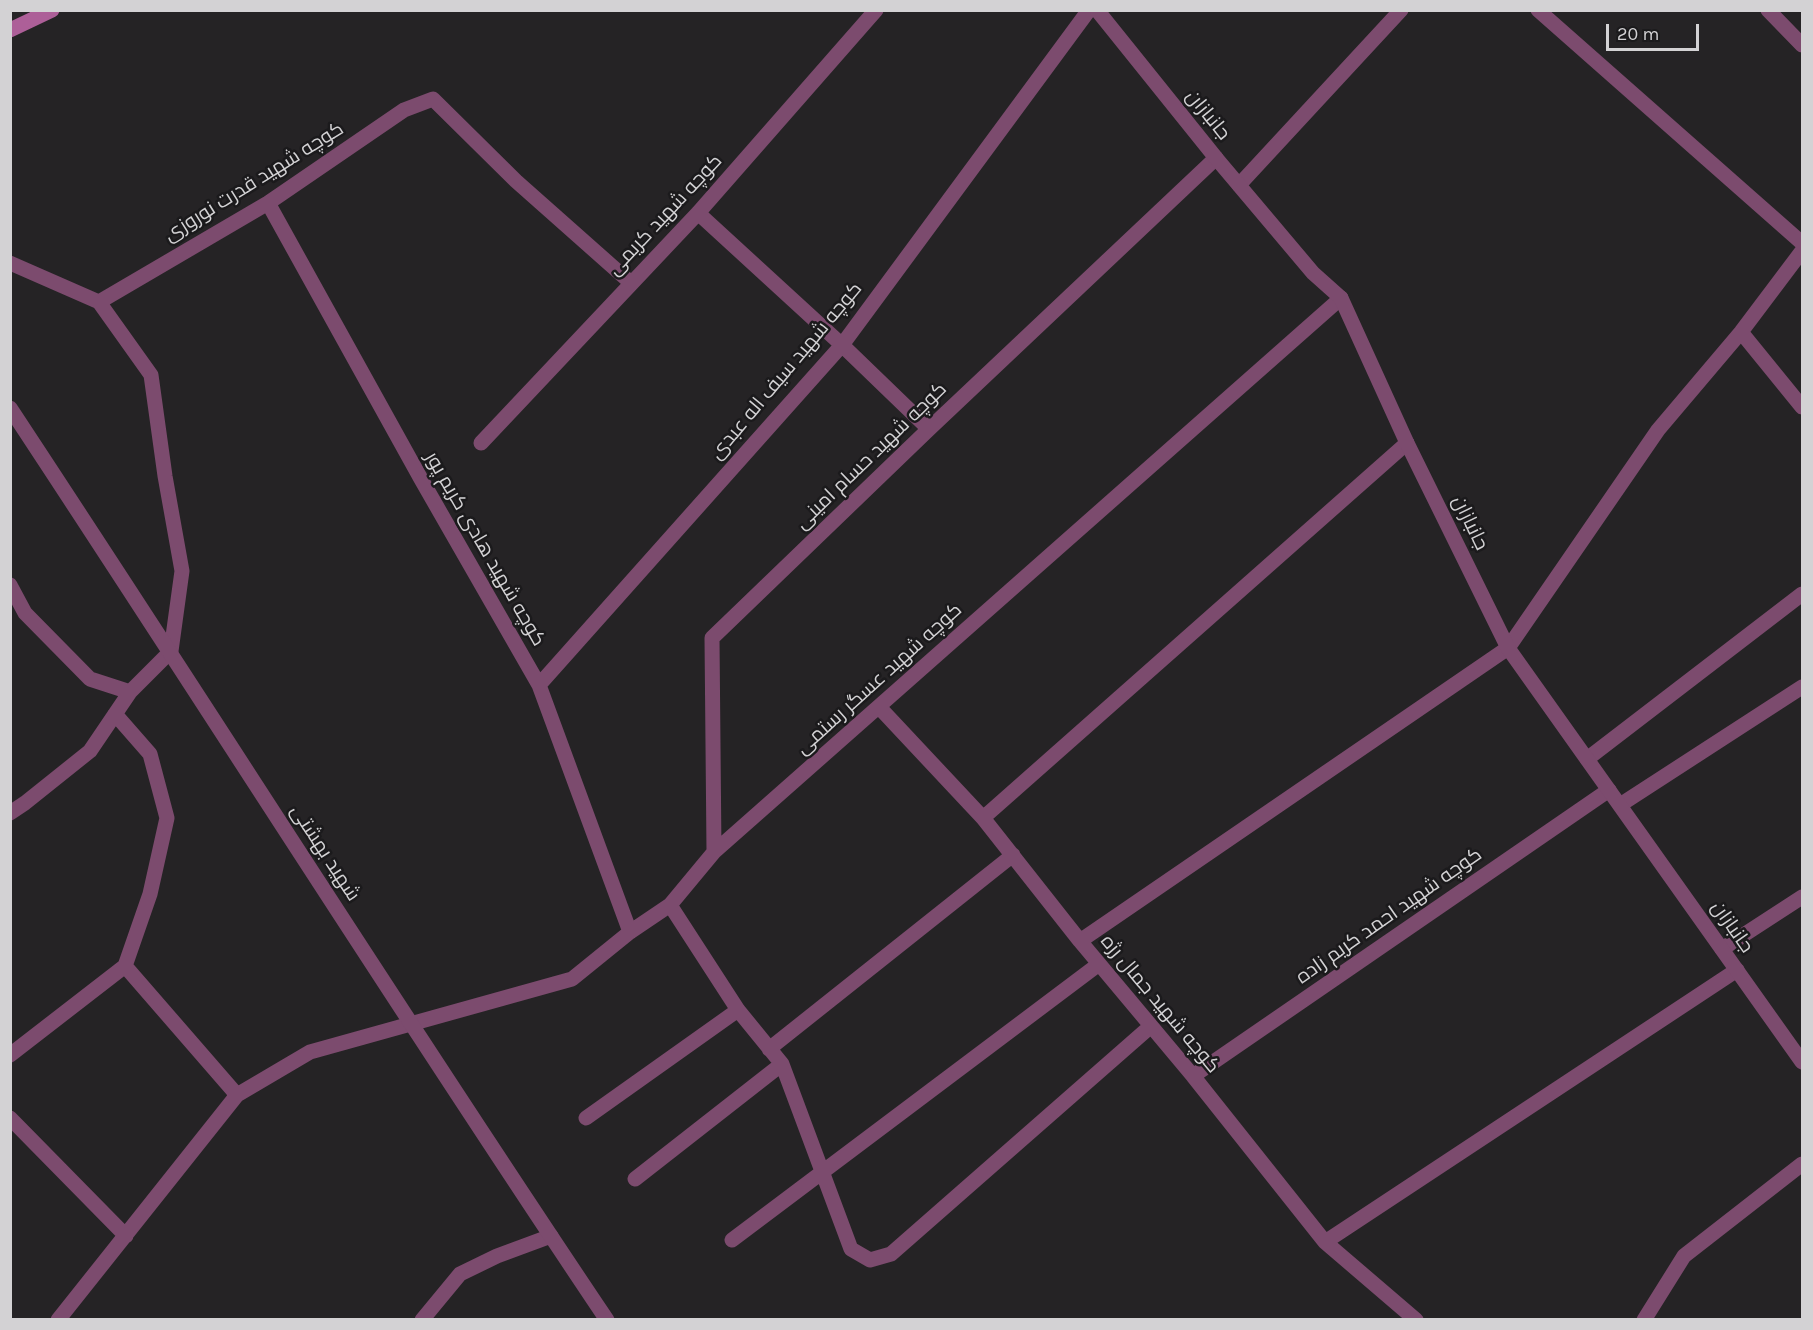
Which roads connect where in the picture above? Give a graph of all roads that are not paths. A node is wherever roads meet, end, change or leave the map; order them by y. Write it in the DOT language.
graph roads {
  1 [pos="52,10"];
  2 [pos="876,10"];
  3 [pos="1089,10"];
  4 [pos="1097,10"];
  5 [pos="1401,10"];
  6 [pos="1538,10"];
  7 [pos="1768,10"];
  8 [pos="10,30"];
  9 [pos="1803,45"];
  10 [pos="1216,158"];
  11 [pos="1239,185"];
  12 [pos="268,203"];
  13 [pos="698,213"];
  14 [pos="1803,243"];
  15 [pos="1803,251"];
  16 [pos="10,263"];
  17 [pos="631,284"];
  18 [pos="1341,298"];
  19 [pos="99,302"];
  20 [pos="1741,332"];
  21 [pos="842,345"];
  22 [pos="1803,407"];
  23 [pos="10,408"];
  24 [pos="929,429"];
  25 [pos="1407,442"];
  26 [pos="481,443"];
  27 [pos="10,585"];
  28 [pos="1803,594"];
  29 [pos="1508,648"];
  30 [pos="171,651"];
  31 [pos="539,685"];
  32 [pos="1803,687"];
  33 [pos="130,692"];
  34 [pos="879,707"];
  35 [pos="116,714"];
  36 [pos="1587,759"];
  37 [pos="1609,790"];
  38 [pos="1620,806"];
  39 [pos="10,813"];
  40 [pos="983,818"];
  41 [pos="714,852"];
  42 [pos="1012,855"];
  43 [pos="1803,897"];
  44 [pos="670,905"];
  45 [pos="630,932"];
  46 [pos="1080,941"];
  47 [pos="1722,949"];
  48 [pos="1100,964"];
  49 [pos="125,966"];
  50 [pos="1737,970"];
  51 [pos="738,1010"];
  52 [pos="409,1023"];
  53 [pos="1152,1026"];
  54 [pos="769,1049"];
  55 [pos="10,1055"];
  56 [pos="1803,1062"];
  57 [pos="782,1064"];
  58 [pos="1193,1076"];
  59 [pos="237,1095"];
  60 [pos="10,1118"];
  61 [pos="586,1118"];
  62 [pos="1803,1164"];
  63 [pos="822,1172"];
  64 [pos="635,1179"];
  65 [pos="126,1236"];
  66 [pos="551,1236"];
  67 [pos="732,1240"];
  68 [pos="1325,1242"];
  69 [pos="58,1320"];
  70 [pos="422,1320"];
  71 [pos="607,1320"];
  72 [pos="1416,1320"];
  73 [pos="1644,1320"];
  1 -- 8 [label="main road"];
  2 -- 13 [label="street, کوچه شهید کریمی"];
  3 -- 21 [label="street, کوچه شهید سیف اله عبدی"];
  4 -- 10 [label="street, جانبازان"];
  5 -- 11 [label="street"];
  6 -- 14 [label="street"];
  7 -- 9 [label="street"];
  10 -- 11 [label="street, جانبازان"];
  10 -- 24 [label="street, کوچه شهید حسام امینی"];
  11 -- 18 [label="street, جانبازان"];
  12 -- 17 [label="street, کوچه شهید قدرت نوروزی"];
  12 -- 19 [label="street, کوچه شهید قدرت نوروزی"];
  12 -- 31 [label="street, کوچه شهید هادی کریم پور"];
  13 -- 17 [label="street, کوچه شهید کریمی"];
  13 -- 21 [label="street"];
  15 -- 20 [label="street"];
  16 -- 19 [label="street"];
  17 -- 26 [label="street, کوچه شهید کریمی"];
  18 -- 25 [label="street, جانبازان"];
  18 -- 34 [label="street, کوچه شهید عسگر رستمی"];
  19 -- 30 [label="street"];
  20 -- 22 [label="street"];
  20 -- 29 [label="street"];
  21 -- 24 [label="street"];
  21 -- 31 [label="street, کوچه شهید سیف اله عبدی"];
  23 -- 30 [label="street, شهید بهشتی"];
  24 -- 41 [label="street, کوچه شهید حسام امینی"];
  25 -- 29 [label="street, جانبازان"];
  25 -- 40 [label="street"];
  27 -- 33 [label="street"];
  28 -- 36 [label="street"];
  29 -- 36 [label="street, جانبازان"];
  29 -- 46 [label="street"];
  30 -- 33 [label="street"];
  30 -- 52 [label="street, شهید بهشتی"];
  31 -- 45 [label="street, کوچه شهید هادی کریم پور"];
  32 -- 38 [label="street"];
  33 -- 35 [label="street"];
  34 -- 40 [label="street, کوچه شهید جمال رژه"];
  34 -- 41 [label="street, کوچه شهید عسگر رستمی"];
  35 -- 39 [label="street"];
  35 -- 49 [label="street"];
  36 -- 37 [label="street, جانبازان"];
  37 -- 38 [label="street, جانبازان"];
  37 -- 58 [label="street, کوچه شهید احمد کریم زاده"];
  38 -- 47 [label="street, جانبازان"];
  40 -- 42 [label="street, کوچه شهید جمال رژه"];
  41 -- 44 [label="street, کوچه شهید عسگر رستمی"];
  42 -- 46 [label="street, کوچه شهید جمال رژه"];
  42 -- 54 [label="street"];
  43 -- 47 [label="street"];
  44 -- 45 [label="street, کوچه شهید عسگر رستمی"];
  44 -- 51 [label="street"];
  45 -- 52 [label="street, کوچه شهید عسگر رستمی"];
  46 -- 48 [label="street, کوچه شهید جمال رژه"];
  47 -- 50 [label="street, جانبازان"];
  48 -- 53 [label="street, کوچه شهید جمال رژه"];
  48 -- 63 [label="street"];
  49 -- 55 [label="street"];
  49 -- 59 [label="street"];
  50 -- 56 [label="street, جانبازان"];
  50 -- 68 [label="street"];
  51 -- 54 [label="street"];
  51 -- 61 [label="street"];
  52 -- 59 [label="street, کوچه شهید عسگر رستمی"];
  52 -- 66 [label="street, شهید بهشتی"];
  53 -- 58 [label="street, کوچه شهید جمال رژه"];
  53 -- 63 [label="street"];
  54 -- 57 [label="street"];
  57 -- 63 [label="street"];
  57 -- 64 [label="street"];
  58 -- 68 [label="street, کوچه شهید جمال رژه"];
  59 -- 65 [label="street"];
  60 -- 65 [label="street"];
  62 -- 73 [label="street"];
  63 -- 67 [label="street"];
  65 -- 69 [label="street"];
  66 -- 70 [label="street"];
  66 -- 71 [label="street, شهید بهشتی"];
  68 -- 72 [label="street, کوچه شهید جمال رژه"];
}
